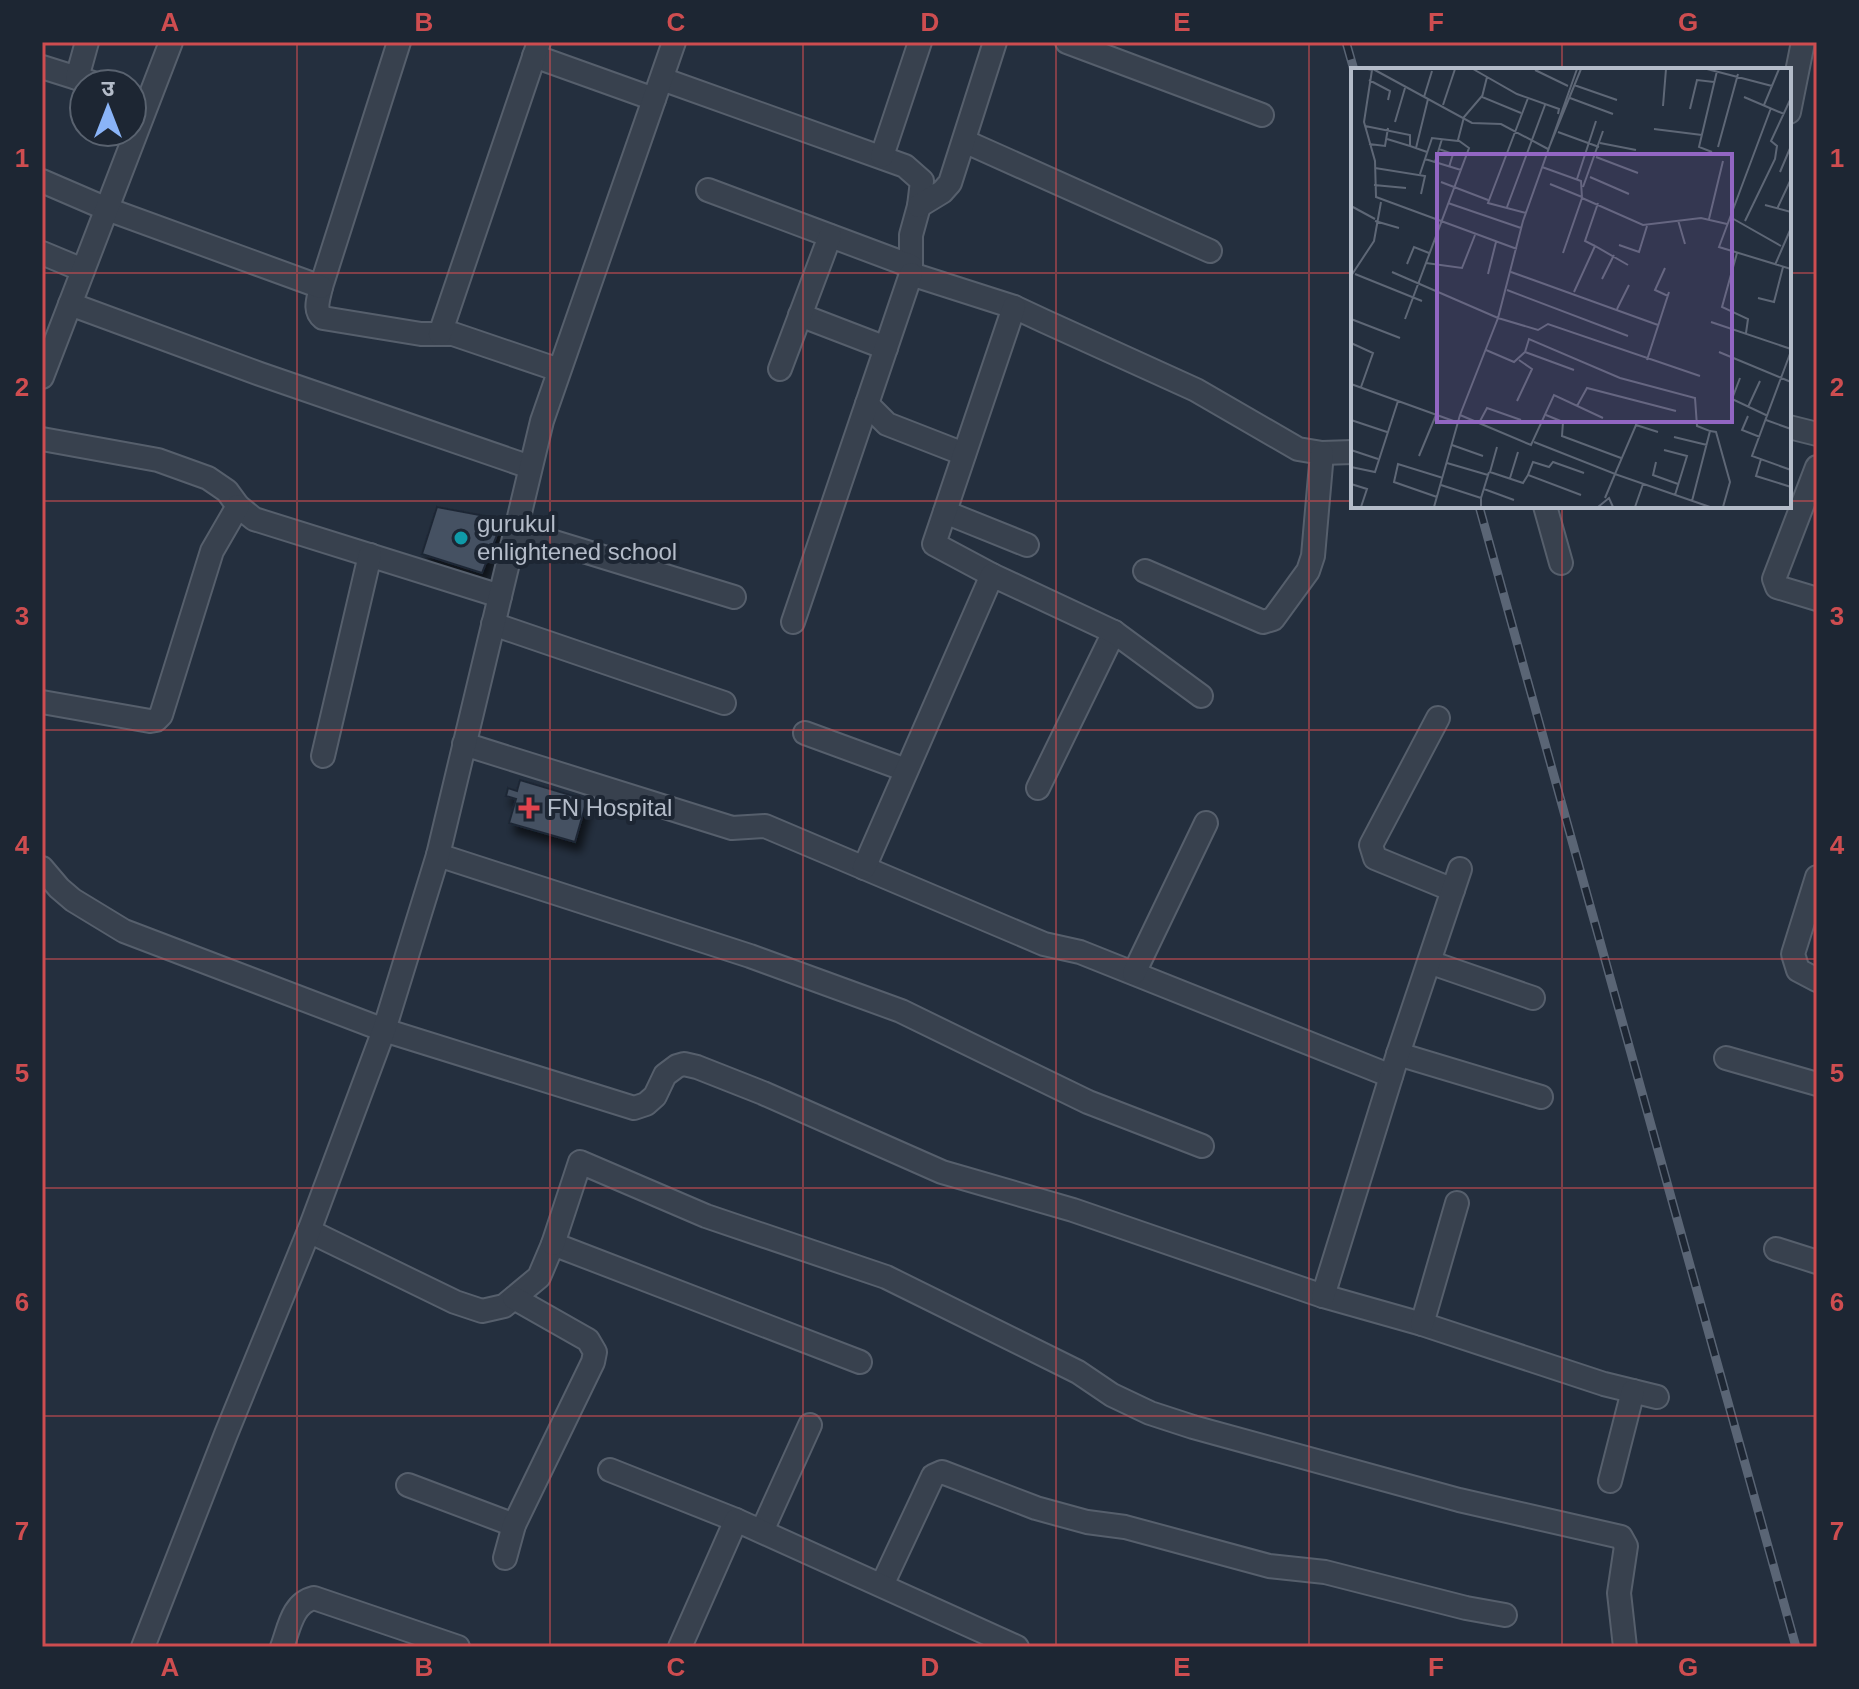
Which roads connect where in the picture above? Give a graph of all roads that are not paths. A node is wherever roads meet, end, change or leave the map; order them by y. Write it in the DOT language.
graph roads {
  1 [pos="87,42"];
  2 [pos="171,42"];
  3 [pos="399,42"];
  4 [pos="674,42"];
  5 [pos="920,42"];
  6 [pos="995,42"];
  7 [pos="1067,42"];
  8 [pos="1803,42"];
  9 [pos="536,49"];
  10 [pos="42,67"];
  11 [pos="86,68"];
  12 [pos="68,75"];
  13 [pos="148,84"];
  14 [pos="658,89"];
  15 [pos="1791,102"];
  16 [pos="1262,115"];
  17 [pos="964,141"];
  18 [pos="125,148"];
  19 [pos="882,156"];
  20 [pos="42,181"];
  21 [pos="708,190"];
  22 [pos="919,206"];
  23 [pos="107,209"];
  24 [pos="830,236"];
  25 [pos="1210,251"];
  26 [pos="42,253"];
  27 [pos="83,270"];
  28 [pos="911,270"];
  29 [pos="321,287"];
  30 [pos="70,304"];
  31 [pos="1014,307"];
  32 [pos="800,315"];
  33 [pos="1044,321"];
  34 [pos="1006,330"];
  35 [pos="440,334"];
  36 [pos="886,348"];
  37 [pos="780,369"];
  38 [pos="559,370"];
  39 [pos="42,377"];
  40 [pos="867,404"];
  41 [pos="1791,428"];
  42 [pos="1817,434"];
  43 [pos="42,439"];
  44 [pos="1351,452"];
  45 [pos="1322,453"];
  46 [pos="964,454"];
  47 [pos="530,467"];
  48 [pos="1817,467"];
  49 [pos="238,506"];
  50 [pos="1546,508"];
  51 [pos="945,512"];
  52 [pos="515,530"];
  53 [pos="1027,545"];
  54 [pos="370,555"];
  55 [pos="1561,563"];
  56 [pos="1145,571"];
  57 [pos="992,575"];
  58 [pos="500,596"];
  59 [pos="734,597"];
  60 [pos="1817,599"];
  61 [pos="793,622"];
  62 [pos="493,624"];
  63 [pos="1114,632"];
  64 [pos="1201,696"];
  65 [pos="42,702"];
  66 [pos="724,703"];
  67 [pos="1438,718"];
  68 [pos="805,733"];
  69 [pos="464,744"];
  70 [pos="323,756"];
  71 [pos="906,770"];
  72 [pos="1038,788"];
  73 [pos="1206,823"];
  74 [pos="438,855"];
  75 [pos="42,868"];
  76 [pos="864,868"];
  77 [pos="1817,877"];
  78 [pos="1429,962"];
  79 [pos="1134,973"];
  80 [pos="1817,980"];
  81 [pos="1533,998"];
  82 [pos="384,1030"];
  83 [pos="1398,1054"];
  84 [pos="1726,1058"];
  85 [pos="1391,1076"];
  86 [pos="1817,1084"];
  87 [pos="1541,1097"];
  88 [pos="1202,1146"];
  89 [pos="1457,1203"];
  90 [pos="309,1231"];
  91 [pos="553,1244"];
  92 [pos="1776,1249"];
  93 [pos="1817,1262"];
  94 [pos="1323,1296"];
  95 [pos="514,1298"];
  96 [pos="1422,1324"];
  97 [pos="860,1362"];
  98 [pos="1633,1391"];
  99 [pos="1657,1397"];
  100 [pos="810,1425"];
  101 [pos="610,1470"];
  102 [pos="1610,1481"];
  103 [pos="408,1485"];
  104 [pos="736,1520"];
  105 [pos="514,1525"];
  106 [pos="762,1531"];
  107 [pos="505,1558"];
  108 [pos="882,1585"];
  109 [pos="1505,1615"];
  110 [pos="686,1645"];
  111 [pos="144,1647"];
  112 [pos="282,1647"];
  113 [pos="458,1647"];
  114 [pos="1017,1647"];
  115 [pos="1625,1647"];
  1 -- 11 [label="street"];
  2 -- 13 [label="street"];
  3 -- 29 [label="street"];
  4 -- 14 [label="street"];
  5 -- 19 [label="street"];
  6 -- 17 [label="street"];
  7 -- 16 [label="street"];
  8 -- 15 [label="street"];
  9 -- 14 [label="street"];
  9 -- 35 [label="street"];
  10 -- 12 [label="street"];
  14 -- 19 [label="street"];
  14 -- 38 [label="street"];
  17 -- 22 [label="street"];
  17 -- 25 [label="street"];
  18 -- 23 [label="street"];
  19 -- 22 [label="street"];
  20 -- 23 [label="street"];
  21 -- 24 [label="street"];
  22 -- 28 [label="street"];
  23 -- 27 [label="street"];
  23 -- 29 [label="street"];
  24 -- 28 [label="street"];
  24 -- 32 [label="street"];
  26 -- 27 [label="street"];
  27 -- 30 [label="street"];
  28 -- 31 [label="street"];
  28 -- 36 [label="street"];
  29 -- 35 [label="street"];
  30 -- 39 [label="street"];
  30 -- 47 [label="street"];
  31 -- 33 [label="street"];
  31 -- 34 [label="street"];
  32 -- 36 [label="street"];
  32 -- 37 [label="street"];
  33 -- 34 [label="street"];
  33 -- 45 [label="street"];
  34 -- 46 [label="street"];
  35 -- 38 [label="street"];
  36 -- 40 [label="street"];
  38 -- 47 [label="street"];
  40 -- 46 [label="street"];
  40 -- 61 [label="street"];
  41 -- 42 [label="street"];
  43 -- 49 [label="street"];
  44 -- 45 [label="street"];
  45 -- 56 [label="street"];
  46 -- 51 [label="street"];
  47 -- 52 [label="street"];
  48 -- 60 [label="street"];
  49 -- 54 [label="street"];
  49 -- 65 [label="street"];
  50 -- 55 [label="street"];
  51 -- 53 [label="street"];
  51 -- 57 [label="street"];
  52 -- 58 [label="street"];
  52 -- 59 [label="street"];
  54 -- 58 [label="street"];
  54 -- 70 [label="street"];
  57 -- 63 [label="street"];
  57 -- 71 [label="street"];
  58 -- 62 [label="street"];
  62 -- 66 [label="street"];
  62 -- 69 [label="street"];
  63 -- 64 [label="street"];
  63 -- 72 [label="street"];
  67 -- 78 [label="street"];
  68 -- 71 [label="street"];
  69 -- 74 [label="street"];
  69 -- 76 [label="street"];
  71 -- 76 [label="street"];
  73 -- 79 [label="street"];
  74 -- 82 [label="street"];
  74 -- 88 [label="street"];
  75 -- 82 [label="street"];
  76 -- 79 [label="street"];
  77 -- 80 [label="street"];
  78 -- 81 [label="street"];
  78 -- 83 [label="street"];
  79 -- 85 [label="street"];
  82 -- 90 [label="street"];
  82 -- 94 [label="street"];
  83 -- 85 [label="street"];
  83 -- 87 [label="street"];
  84 -- 86 [label="street"];
  85 -- 94 [label="street"];
  89 -- 96 [label="street"];
  90 -- 95 [label="street"];
  90 -- 111 [label="street"];
  91 -- 95 [label="street"];
  91 -- 97 [label="street"];
  91 -- 115 [label="street"];
  92 -- 93 [label="street"];
  94 -- 96 [label="street"];
  95 -- 105 [label="street"];
  96 -- 98 [label="street"];
  98 -- 99 [label="street"];
  98 -- 102 [label="street"];
  100 -- 106 [label="street"];
  101 -- 104 [label="street"];
  103 -- 105 [label="street"];
  104 -- 106 [label="street"];
  104 -- 110 [label="street"];
  105 -- 107 [label="street"];
  106 -- 108 [label="street"];
  108 -- 109 [label="street"];
  108 -- 114 [label="street"];
  112 -- 113 [label="street"];
}
